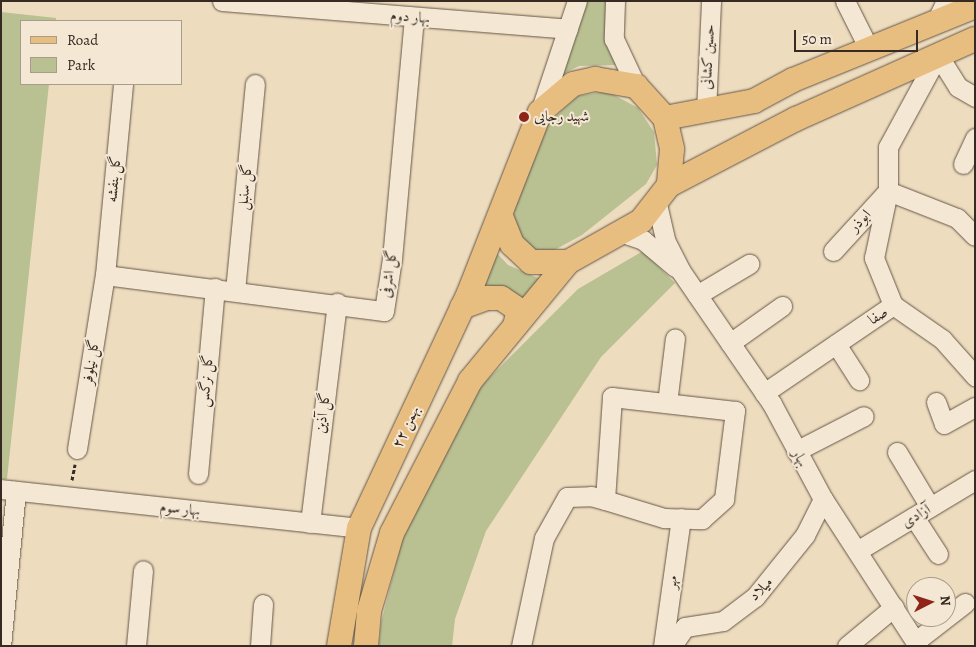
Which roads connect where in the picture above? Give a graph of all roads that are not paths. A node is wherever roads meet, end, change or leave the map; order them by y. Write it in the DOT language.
graph roads {
  1 [pos="222,1"];
  2 [pos="577,1"];
  3 [pos="615,1"];
  4 [pos="711,1"];
  5 [pos="845,1"];
  6 [pos="946,1"];
  7 [pos="975,6"];
  8 [pos="366,7"];
  9 [pos="414,17"];
  10 [pos="936,22"];
  11 [pos="568,29"];
  12 [pos="975,39"];
  13 [pos="869,49"];
  14 [pos="938,55"];
  15 [pos="255,84"];
  16 [pos="123,85"];
  17 [pos="636,86"];
  18 [pos="975,97"];
  19 [pos="540,112"];
  20 [pos="706,112"];
  21 [pos="665,118"];
  22 [pos="975,138"];
  23 [pos="963,164"];
  24 [pos="888,192"];
  25 [pos="663,194"];
  26 [pos="501,217"];
  27 [pos="620,232"];
  28 [pos="975,236"];
  29 [pos="833,251"];
  30 [pos="568,262"];
  31 [pos="749,264"];
  32 [pos="680,270"];
  33 [pos="105,275"];
  34 [pos="215,288"];
  35 [pos="235,291"];
  36 [pos="697,295"];
  37 [pos="337,304"];
  38 [pos="893,305"];
  39 [pos="782,306"];
  40 [pos="462,307"];
  41 [pos="515,326"];
  42 [pos="675,338"];
  43 [pos="730,343"];
  44 [pos="836,344"];
  45 [pos="975,376"];
  46 [pos="859,380"];
  47 [pos="764,393"];
  48 [pos="936,402"];
  49 [pos="668,403"];
  50 [pos="975,406"];
  51 [pos="864,416"];
  52 [pos="77,449"];
  53 [pos="796,451"];
  54 [pos="897,452"];
  55 [pos="198,474"];
  56 [pos="975,480"];
  57 [pos="9,490"];
  58 [pos="822,499"];
  59 [pos="605,500"];
  60 [pos="930,507"];
  61 [pos="914,517"];
  62 [pos="681,518"];
  63 [pos="310,523"];
  64 [pos="358,528"];
  65 [pos="857,552"];
  66 [pos="938,554"];
  67 [pos="143,570"];
  68 [pos="965,603"];
  69 [pos="263,604"];
  70 [pos="894,607"];
  71 [pos="917,644"];
  72 [pos="2,646"];
  73 [pos="136,646"];
  74 [pos="260,646"];
  75 [pos="339,646"];
  76 [pos="366,646"];
  77 [pos="521,646"];
  78 [pos="663,646"];
  79 [pos="672,646"];
  80 [pos="847,646"];
  1 -- 8 [label="street, بهار دوم"];
  2 -- 11 [label="street"];
  3 -- 17 [label="street"];
  4 -- 20 [label="street, حسین کشانی"];
  5 -- 13 [label="street"];
  6 -- 10 [label="street"];
  7 -- 10 [label="main road"];
  8 -- 9 [label="street, بهار دوم"];
  9 -- 11 [label="street, بهار دوم"];
  9 -- 37 [label="street, گل اشرفی"];
  10 -- 13 [label="main road"];
  11 -- 19 [label="street"];
  12 -- 14 [label="main road"];
  13 -- 20 [label="main road"];
  14 -- 18 [label="street"];
  14 -- 24 [label="street, صفا"];
  14 -- 25 [label="main road"];
  15 -- 35 [label="street, گل سنبل"];
  16 -- 33 [label="street, گل بنفشه"];
  17 -- 19 [label="main road"];
  17 -- 21 [label="main road"];
  19 -- 26 [label="main road"];
  20 -- 21 [label="main road"];
  21 -- 25 [label="main road"];
  22 -- 23 [label="street"];
  24 -- 28 [label="street"];
  24 -- 29 [label="street, ابوذر"];
  24 -- 38 [label="street, صفا"];
  25 -- 27 [label="main road"];
  25 -- 32 [label="street"];
  26 -- 30 [label="main road"];
  26 -- 40 [label="main road, ۲۲ بهمن"];
  27 -- 30 [label="main road"];
  27 -- 32 [label="street"];
  30 -- 41 [label="main road"];
  31 -- 36 [label="street"];
  32 -- 36 [label="street, بهار"];
  33 -- 34 [label="street, گل اشرفی"];
  33 -- 52 [label="street, گل نیلوفر"];
  34 -- 35 [label="street, گل اشرفی"];
  34 -- 55 [label="street, گل نرگس"];
  35 -- 37 [label="street, گل اشرفی"];
  36 -- 43 [label="street, بهار"];
  37 -- 63 [label="street, گل آذین"];
  38 -- 44 [label="street, صفا"];
  38 -- 45 [label="street"];
  39 -- 43 [label="street"];
  40 -- 41 [label="main road"];
  40 -- 64 [label="main road, ۲۲ بهمن"];
  41 -- 76 [label="main road"];
  42 -- 49 [label="street"];
  43 -- 47 [label="street, بهار"];
  44 -- 46 [label="street"];
  44 -- 47 [label="street, صفا"];
  47 -- 53 [label="street, بهار"];
  48 -- 50 [label="street"];
  49 -- 59 [label="street"];
  49 -- 62 [label="street"];
  51 -- 53 [label="street"];
  53 -- 58 [label="street, بهار"];
  54 -- 60 [label="street"];
  56 -- 60 [label="street, آزادی"];
  57 -- 63 [label="street, بهار سوم"];
  57 -- 72 [label="street"];
  58 -- 65 [label="street, بهار"];
  58 -- 79 [label="street, میلاد"];
  59 -- 62 [label="street"];
  59 -- 77 [label="street"];
  60 -- 61 [label="street, آزادی"];
  61 -- 65 [label="street, آزادی"];
  61 -- 66 [label="street"];
  62 -- 78 [label="street, مهر"];
  63 -- 64 [label="street, بهار سوم"];
  64 -- 75 [label="main road, ۲۲ بهمن"];
  65 -- 70 [label="street, بهار"];
  67 -- 73 [label="street"];
  68 -- 71 [label="street"];
  69 -- 74 [label="street"];
  70 -- 71 [label="street, بهار"];
  70 -- 80 [label="street"];
}
